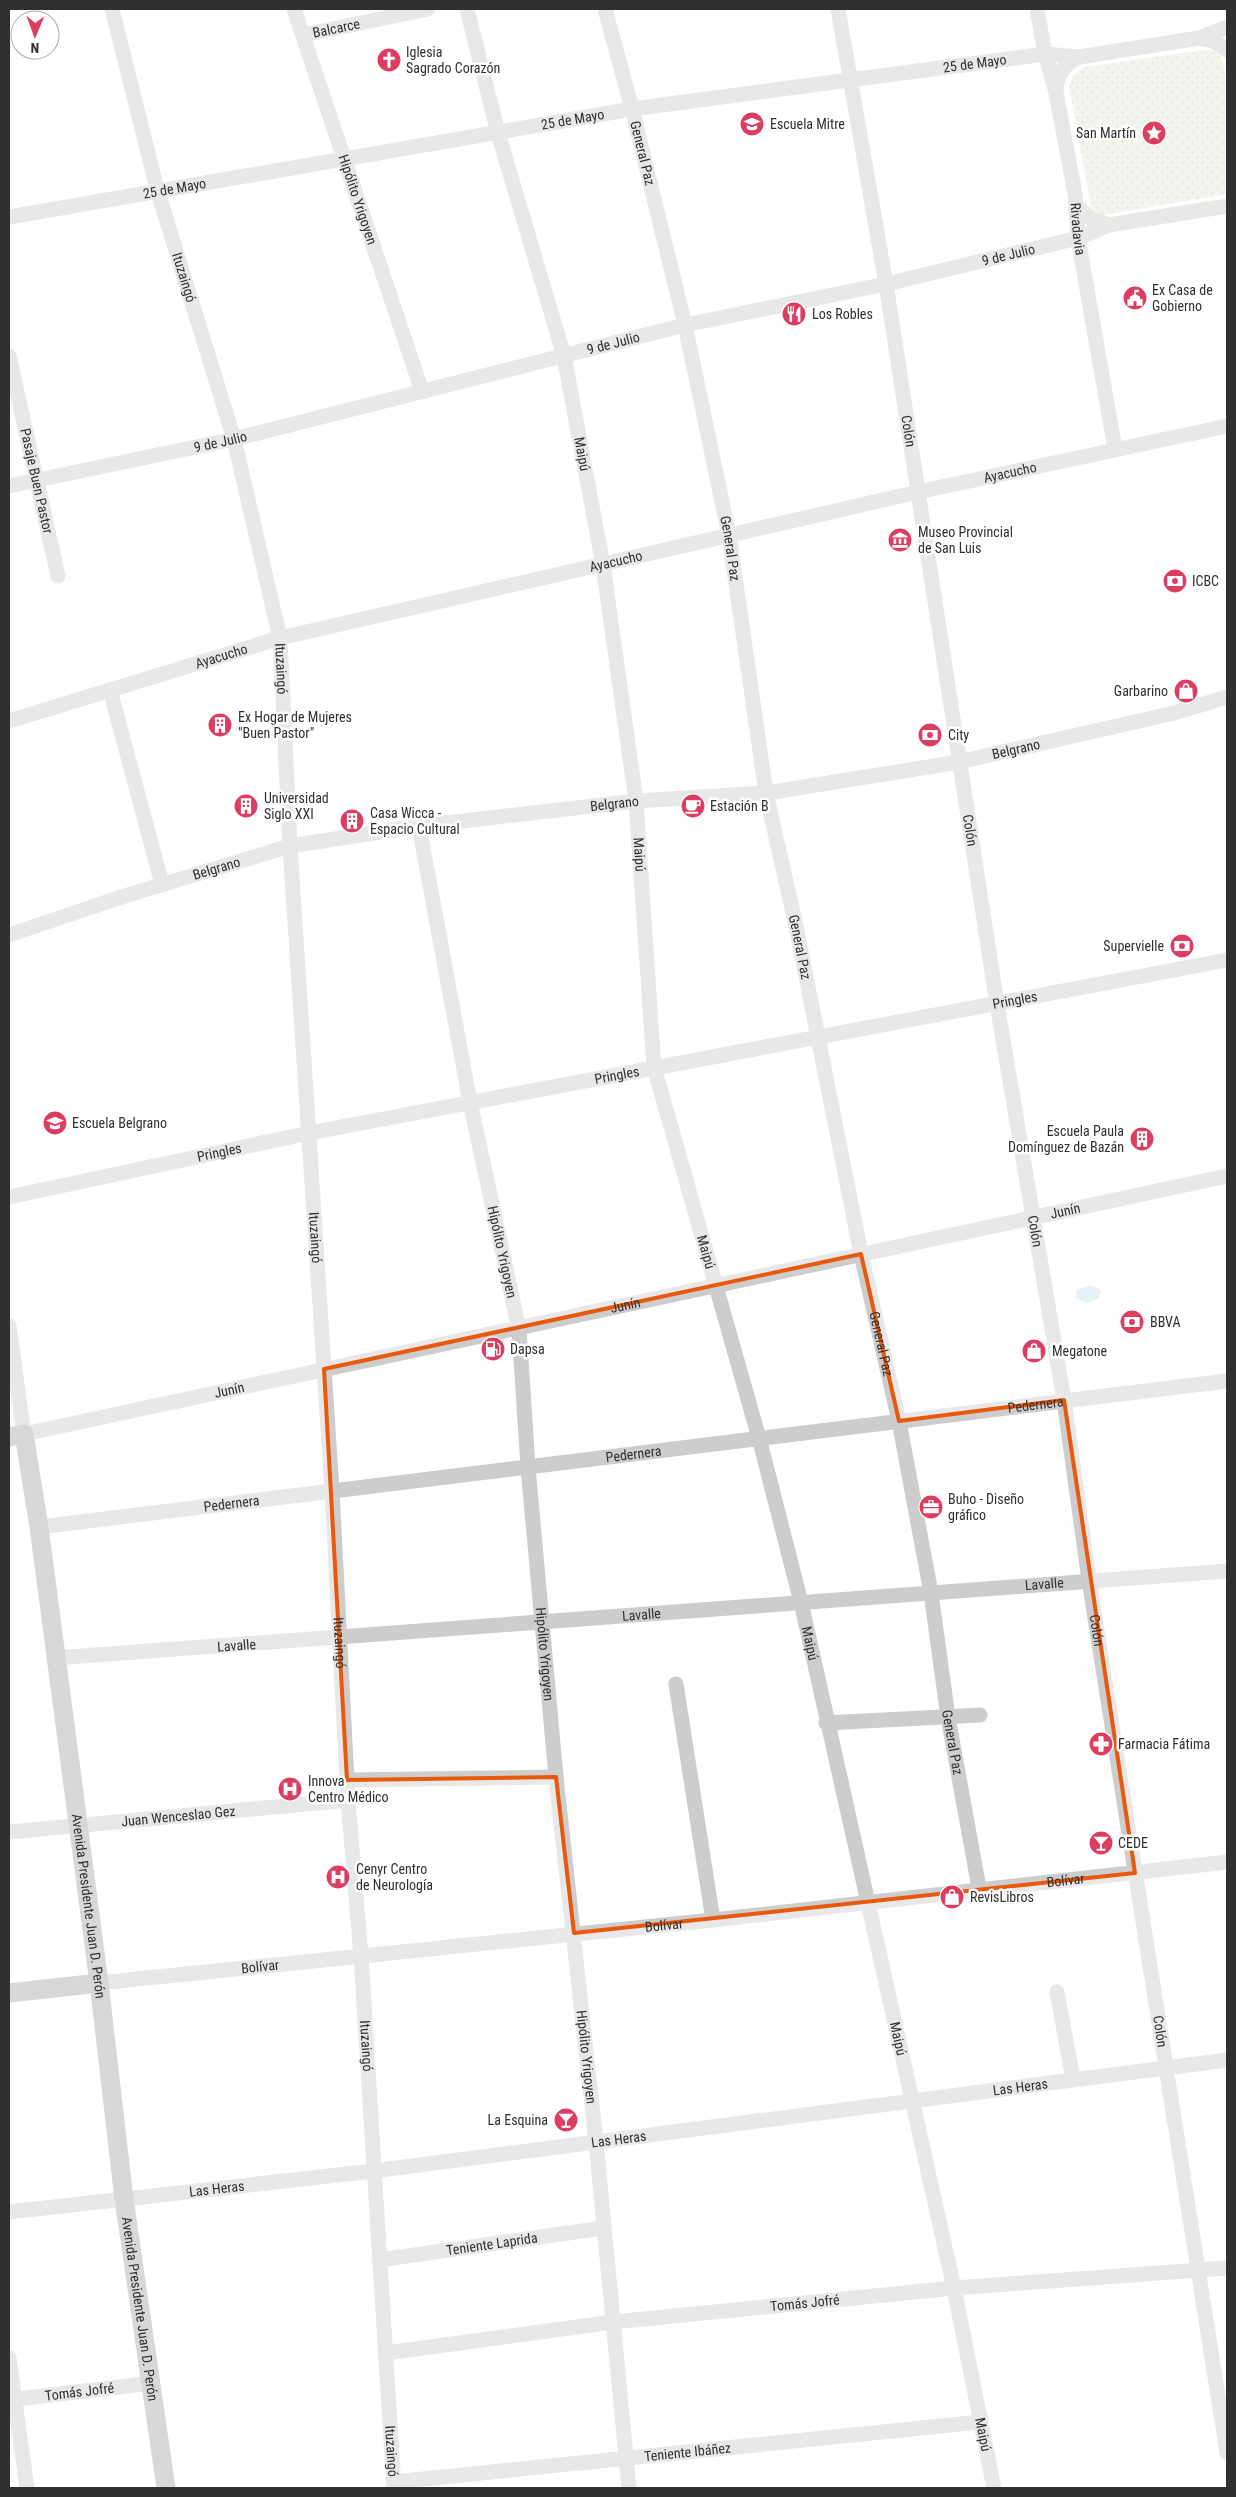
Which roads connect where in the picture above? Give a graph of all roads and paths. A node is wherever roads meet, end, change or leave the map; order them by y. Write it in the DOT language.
graph roads {
  1 [pos="112,9"];
  2 [pos="294,9"];
  3 [pos="428,9"];
  4 [pos="467,9"];
  5 [pos="605,9"];
  6 [pos="838,9"];
  7 [pos="1037,9"];
  8 [pos="1227,27"];
  9 [pos="303,35"];
  10 [pos="1199,38"];
  11 [pos="1227,50"];
  12 [pos="1045,54"];
  13 [pos="1079,56"];
  14 [pos="851,81"];
  15 [pos="1056,93"];
  16 [pos="632,109"];
  17 [pos="498,133"];
  18 [pos="343,160"];
  19 [pos="157,190"];
  20 [pos="1077,204"];
  21 [pos="1225,206"];
  22 [pos="9,217"];
  23 [pos="1109,225"];
  24 [pos="1078,238"];
  25 [pos="886,284"];
  26 [pos="685,325"];
  27 [pos="9,356"];
  28 [pos="564,356"];
  29 [pos="422,391"];
  30 [pos="1227,426"];
  31 [pos="234,439"];
  32 [pos="1115,449"];
  33 [pos="36,480"];
  34 [pos="9,486"];
  35 [pos="918,492"];
  36 [pos="730,536"];
  37 [pos="603,565"];
  38 [pos="58,576"];
  39 [pos="280,638"];
  40 [pos="110,690"];
  41 [pos="1227,697"];
  42 [pos="9,721"];
  43 [pos="959,762"];
  44 [pos="766,793"];
  45 [pos="636,801"];
  46 [pos="419,826"];
  47 [pos="290,846"];
  48 [pos="162,884"];
  49 [pos="9,935"];
  50 [pos="1226,964"];
  51 [pos="997,1004"];
  52 [pos="818,1035"];
  53 [pos="654,1067"];
  54 [pos="470,1102"];
  55 [pos="309,1133"];
  56 [pos="1227,1176"];
  57 [pos="9,1196"];
  58 [pos="1032,1218"];
  59 [pos="861,1254"];
  60 [pos="715,1286"];
  61 [pos="9,1326"];
  62 [pos="519,1329"];
  63 [pos="324,1369"];
  64 [pos="1227,1380"];
  65 [pos="1064,1400"];
  66 [pos="898,1421"];
  67 [pos="16,1436"];
  68 [pos="759,1438"];
  69 [pos="528,1467"];
  70 [pos="332,1490"];
  71 [pos="39,1527"];
  72 [pos="1227,1571"];
  73 [pos="1089,1580"];
  74 [pos="931,1593"];
  75 [pos="801,1602"];
  76 [pos="542,1622"];
  77 [pos="339,1639"];
  78 [pos="55,1658"];
  79 [pos="676,1684"];
  80 [pos="980,1715"];
  81 [pos="948,1716"];
  82 [pos="826,1723"];
  83 [pos="556,1776"];
  84 [pos="348,1780"];
  85 [pos="348,1800"];
  86 [pos="78,1826"];
  87 [pos="9,1832"];
  88 [pos="1227,1862"];
  89 [pos="1135,1873"];
  90 [pos="979,1888"];
  91 [pos="870,1903"];
  92 [pos="712,1920"];
  93 [pos="574,1933"];
  94 [pos="361,1956"];
  95 [pos="99,1982"];
  96 [pos="1057,1992"];
  97 [pos="9,1993"];
  98 [pos="1227,2060"];
  99 [pos="1167,2068"];
  100 [pos="1073,2079"];
  101 [pos="912,2100"];
  102 [pos="596,2142"];
  103 [pos="374,2171"];
  104 [pos="124,2199"];
  105 [pos="9,2212"];
  106 [pos="603,2228"];
  107 [pos="379,2260"];
  108 [pos="1227,2268"];
  109 [pos="1198,2270"];
  110 [pos="954,2288"];
  111 [pos="613,2322"];
  112 [pos="386,2354"];
  113 [pos="9,2358"];
  114 [pos="152,2383"];
  115 [pos="11,2399"];
  116 [pos="980,2422"];
  117 [pos="1227,2453"];
  118 [pos="627,2458"];
  119 [pos="394,2485"];
  120 [pos="27,2488"];
  121 [pos="166,2488"];
  122 [pos="629,2488"];
  123 [pos="994,2488"];
  1 -- 19 [label="street, Ituzaingó"];
  2 -- 9 [label="street, Hipólito Yrigoyen"];
  3 -- 9 [label="street, Balcarce"];
  4 -- 17 [label="street, Maipú"];
  5 -- 16 [label="street, General Paz"];
  6 -- 14 [label="street, Colón"];
  7 -- 12 [label="street, Rivadavia"];
  8 -- 10 [label="street, 25 de Mayo"];
  9 -- 18 [label="street, Hipólito Yrigoyen"];
  10 -- 11 [label="street"];
  10 -- 13 [label="street, 25 de Mayo"];
  12 -- 13 [label="street, 25 de Mayo"];
  12 -- 14 [label="street, 25 de Mayo"];
  12 -- 15 [label="street, Rivadavia"];
  13 -- 15 [label="street"];
  14 -- 16 [label="street, 25 de Mayo"];
  14 -- 25 [label="street, Colón"];
  15 -- 20 [label="street, Rivadavia"];
  16 -- 17 [label="street, 25 de Mayo"];
  16 -- 26 [label="street, General Paz"];
  17 -- 18 [label="street, 25 de Mayo"];
  17 -- 28 [label="street, Maipú"];
  18 -- 19 [label="street, 25 de Mayo"];
  18 -- 29 [label="street, Hipólito Yrigoyen"];
  19 -- 22 [label="street, 25 de Mayo"];
  19 -- 31 [label="street, Ituzaingó"];
  20 -- 23 [label="street"];
  20 -- 24 [label="street, Rivadavia"];
  21 -- 23 [label="street, 9 de Julio"];
  23 -- 24 [label="street, 9 de Julio"];
  24 -- 25 [label="street, 9 de Julio"];
  24 -- 32 [label="street, Rivadavia"];
  25 -- 26 [label="street, 9 de Julio"];
  25 -- 35 [label="street, Colón"];
  26 -- 28 [label="street, 9 de Julio"];
  26 -- 36 [label="street, General Paz"];
  27 -- 33 [label="street, Pasaje Buen Pastor"];
  28 -- 29 [label="street, 9 de Julio"];
  28 -- 37 [label="street, Maipú"];
  29 -- 31 [label="street, 9 de Julio"];
  30 -- 32 [label="street, Ayacucho"];
  31 -- 33 [label="street, 9 de Julio"];
  31 -- 39 [label="street, Ituzaingó"];
  32 -- 35 [label="street, Ayacucho"];
  33 -- 34 [label="street, 9 de Julio"];
  33 -- 38 [label="street, Pasaje Buen Pastor"];
  35 -- 36 [label="street, Ayacucho"];
  35 -- 43 [label="street, Colón"];
  36 -- 37 [label="street, Ayacucho"];
  36 -- 44 [label="street, General Paz"];
  37 -- 39 [label="street, Ayacucho"];
  37 -- 45 [label="street, Maipú"];
  39 -- 40 [label="street, Ayacucho"];
  39 -- 47 [label="street, Ituzaingó"];
  40 -- 42 [label="street, Ayacucho"];
  40 -- 48 [label="street"];
  41 -- 43 [label="street, Belgrano"];
  43 -- 44 [label="street, Belgrano"];
  43 -- 51 [label="street, Colón"];
  44 -- 45 [label="street, Belgrano"];
  44 -- 52 [label="street, General Paz"];
  45 -- 46 [label="street, Belgrano"];
  45 -- 53 [label="street, Maipú"];
  46 -- 47 [label="street, Belgrano"];
  46 -- 54 [label="street, Hipólito Yrigoyen"];
  47 -- 48 [label="street, Belgrano"];
  47 -- 55 [label="street, Ituzaingó"];
  48 -- 49 [label="street, Belgrano"];
  50 -- 51 [label="street, Pringles"];
  51 -- 52 [label="street, Pringles"];
  51 -- 58 [label="street, Colón"];
  52 -- 53 [label="street, Pringles"];
  52 -- 59 [label="street, General Paz"];
  53 -- 54 [label="street, Pringles"];
  53 -- 60 [label="street, Maipú"];
  54 -- 55 [label="street, Pringles"];
  54 -- 62 [label="street, Hipólito Yrigoyen"];
  55 -- 57 [label="street, Pringles"];
  55 -- 63 [label="street, Ituzaingó"];
  56 -- 58 [label="street, Junín"];
  58 -- 59 [label="street, Junín"];
  58 -- 65 [label="street, Colón"];
  59 -- 60 [label="street, Junín"];
  59 -- 66 [label="street, General Paz"];
  60 -- 62 [label="street, Junín"];
  60 -- 68 [label="street, Maipú"];
  61 -- 67 [label="street, Avenida Presidente Juan D. Perón"];
  62 -- 63 [label="street, Junín"];
  62 -- 69 [label="street, Hipólito Yrigoyen"];
  63 -- 67 [label="street, Junín"];
  63 -- 70 [label="street, Ituzaingó"];
  64 -- 65 [label="street, Pedernera"];
  65 -- 66 [label="street, Pedernera"];
  65 -- 73 [label="street, Colón"];
  66 -- 68 [label="street, Pedernera"];
  66 -- 74 [label="street, General Paz"];
  67 -- 71 [label="main road, Avenida Presidente Juan D. Perón"];
  68 -- 69 [label="street, Pedernera"];
  68 -- 75 [label="street, Maipú"];
  69 -- 70 [label="street, Pedernera"];
  69 -- 76 [label="street, Hipólito Yrigoyen"];
  70 -- 71 [label="street, Pedernera"];
  70 -- 77 [label="street, Ituzaingó"];
  71 -- 78 [label="main road, Avenida Presidente Juan D. Perón"];
  72 -- 73 [label="street, Lavalle"];
  73 -- 74 [label="street, Lavalle"];
  73 -- 89 [label="street, Colón"];
  74 -- 75 [label="street, Lavalle"];
  74 -- 81 [label="street, General Paz"];
  75 -- 76 [label="street, Lavalle"];
  75 -- 82 [label="street, Maipú"];
  76 -- 77 [label="street, Lavalle"];
  76 -- 83 [label="street, Hipólito Yrigoyen"];
  77 -- 78 [label="street, Lavalle"];
  77 -- 84 [label="street, Ituzaingó"];
  78 -- 86 [label="main road, Avenida Presidente Juan D. Perón"];
  79 -- 92 [label="street"];
  80 -- 81 [label="street"];
  81 -- 82 [label="street"];
  81 -- 90 [label="street, General Paz"];
  82 -- 91 [label="street, Maipú"];
  83 -- 84 [label="street"];
  83 -- 93 [label="street, Hipólito Yrigoyen"];
  84 -- 85 [label="street, Ituzaingó"];
  85 -- 86 [label="street, Juan Wenceslao Gez"];
  85 -- 94 [label="street, Ituzaingó"];
  86 -- 87 [label="street, Juan Wenceslao Gez"];
  86 -- 95 [label="main road, Avenida Presidente Juan D. Perón"];
  88 -- 89 [label="street, Bolívar"];
  89 -- 90 [label="street, Bolívar"];
  89 -- 99 [label="street, Colón"];
  90 -- 91 [label="street, Bolívar"];
  91 -- 92 [label="street, Bolívar"];
  91 -- 101 [label="street, Maipú"];
  92 -- 93 [label="street, Bolívar"];
  93 -- 94 [label="street, Bolívar"];
  93 -- 102 [label="street, Hipólito Yrigoyen"];
  94 -- 95 [label="street, Bolívar"];
  94 -- 103 [label="street, Ituzaingó"];
  95 -- 97 [label="main road"];
  95 -- 104 [label="main road, Avenida Presidente Juan D. Perón"];
  96 -- 100 [label="street"];
  98 -- 99 [label="street, Las Heras"];
  99 -- 100 [label="street, Las Heras"];
  99 -- 109 [label="street, Colón"];
  100 -- 101 [label="street, Las Heras"];
  101 -- 102 [label="street, Las Heras"];
  101 -- 110 [label="street, Maipú"];
  102 -- 103 [label="street, Las Heras"];
  102 -- 106 [label="street, Hipólito Yrigoyen"];
  103 -- 104 [label="street, Las Heras"];
  103 -- 107 [label="street, Ituzaingó"];
  104 -- 105 [label="street, Las Heras"];
  104 -- 114 [label="main road, Avenida Presidente Juan D. Perón"];
  106 -- 107 [label="street, Teniente Laprida"];
  106 -- 111 [label="street, Hipólito Yrigoyen"];
  107 -- 112 [label="street, Ituzaingó"];
  108 -- 109 [label="street, Tomás Jofré"];
  109 -- 110 [label="street, Tomás Jofré"];
  109 -- 117 [label="street, Colón"];
  110 -- 111 [label="street, Tomás Jofré"];
  110 -- 116 [label="street, Maipú"];
  111 -- 112 [label="street, Tomás Jofré"];
  111 -- 118 [label="street, Hipólito Yrigoyen"];
  112 -- 119 [label="street, Ituzaingó"];
  113 -- 115 [label="street"];
  114 -- 115 [label="street, Tomás Jofré"];
  114 -- 121 [label="main road, Avenida Presidente Juan D. Perón"];
  115 -- 120 [label="street"];
  116 -- 118 [label="street, Teniente Ibáñez"];
  116 -- 123 [label="street, Maipú"];
  118 -- 119 [label="street, Teniente Ibáñez"];
  118 -- 122 [label="street, Hipólito Yrigoyen"];
}
